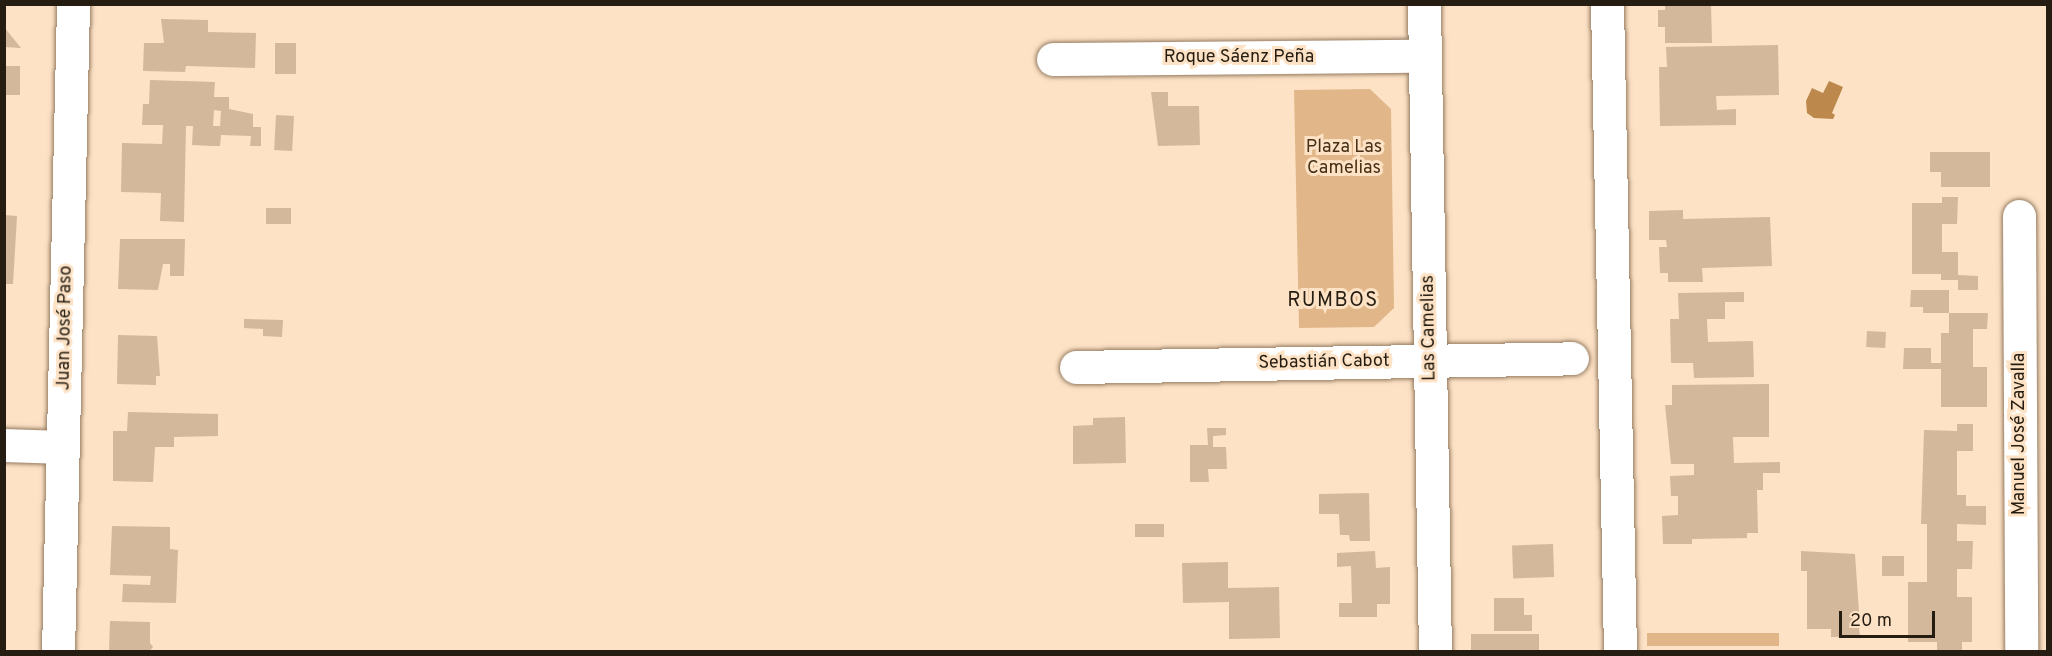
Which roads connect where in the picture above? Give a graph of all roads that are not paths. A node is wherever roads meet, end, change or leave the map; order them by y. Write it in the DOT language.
graph roads {
  1 [pos="73,4"];
  2 [pos="1424,4"];
  3 [pos="1607,4"];
  4 [pos="1425,56"];
  5 [pos="1053,59"];
  6 [pos="2019,216"];
  7 [pos="1572,358"];
  8 [pos="1430,361"];
  9 [pos="1076,367"];
  10 [pos="4,445"];
  11 [pos="63,447"];
  12 [pos="2048,615"];
  13 [pos="58,651"];
  14 [pos="1435,651"];
  15 [pos="1620,651"];
  16 [pos="2022,651"];
  1 -- 11 [label="street, Juan José Paso"];
  2 -- 4 [label="street, Las Camelias"];
  3 -- 15 [label="street"];
  4 -- 5 [label="street, Roque Sáenz Peña"];
  4 -- 8 [label="street, Las Camelias"];
  6 -- 16 [label="street, Manuel José Zavalla"];
  7 -- 8 [label="street, Sebastián Cabot"];
  8 -- 9 [label="street, Sebastián Cabot"];
  8 -- 14 [label="street, Las Camelias"];
  10 -- 11 [label="street"];
  11 -- 13 [label="street, Juan José Paso"];
  12 -- 16 [label="street"];
}
